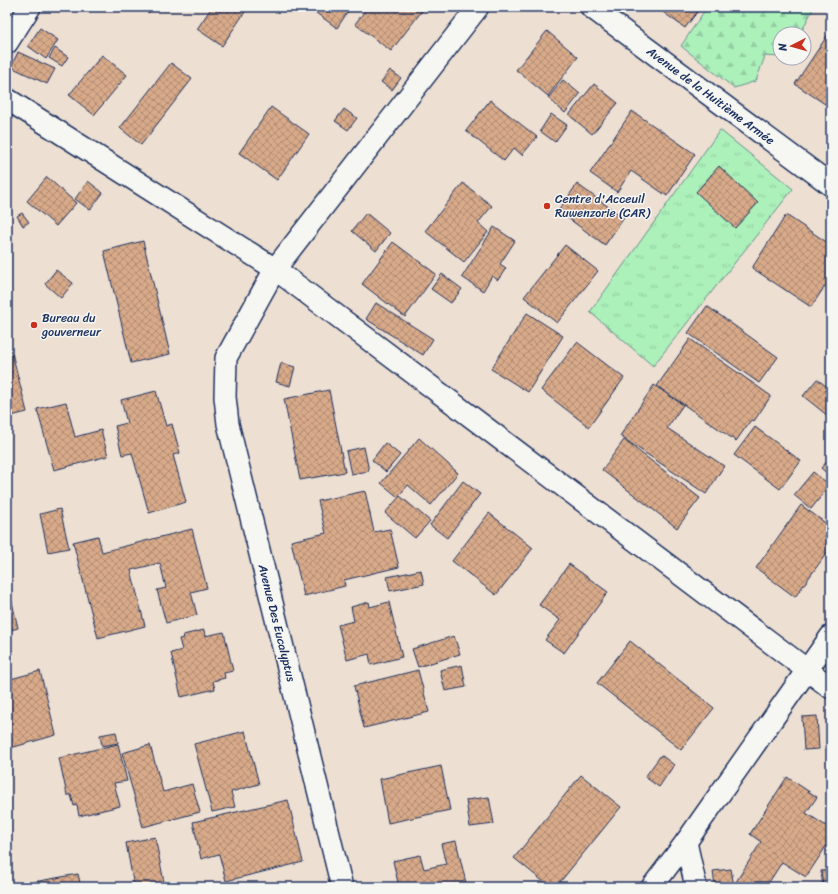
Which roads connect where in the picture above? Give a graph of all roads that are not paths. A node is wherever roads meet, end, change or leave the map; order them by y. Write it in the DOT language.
graph roads {
  1 [pos="30,7"];
  2 [pos="478,7"];
  3 [pos="591,7"];
  4 [pos="7,43"];
  5 [pos="7,99"];
  6 [pos="831,185"];
  7 [pos="275,269"];
  8 [pos="831,636"];
  9 [pos="807,670"];
  10 [pos="831,688"];
  11 [pos="686,842"];
  12 [pos="342,887"];
  13 [pos="652,887"];
  14 [pos="696,887"];
  1 -- 4 [label="street"];
  2 -- 7 [label="street"];
  3 -- 6 [label="street, Avenue de la Huitième Armée"];
  5 -- 7 [label="street"];
  7 -- 9 [label="street"];
  7 -- 12 [label="street, Avenue Des Eucalyptus"];
  8 -- 9 [label="street"];
  9 -- 10 [label="street"];
  9 -- 11 [label="street"];
  11 -- 13 [label="street"];
  11 -- 14 [label="street"];
}
